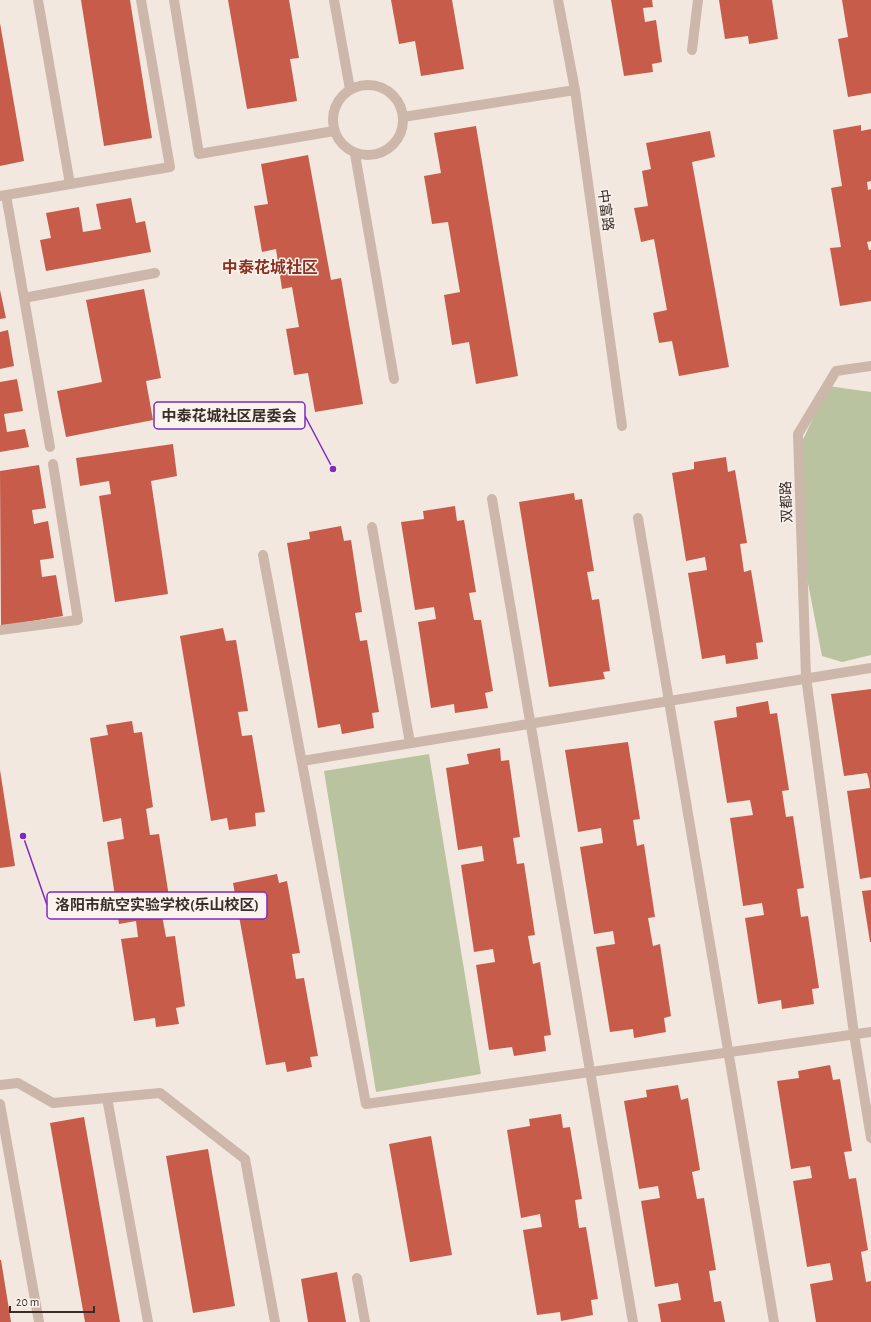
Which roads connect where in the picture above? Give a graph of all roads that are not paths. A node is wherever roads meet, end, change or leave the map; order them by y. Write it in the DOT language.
graph roads {
  1 [pos="38,0"];
  2 [pos="141,0"];
  3 [pos="174,0"];
  4 [pos="334,0"];
  5 [pos="558,0"];
  6 [pos="698,0"];
  7 [pos="692,50"];
  8 [pos="350,89"];
  9 [pos="575,90"];
  10 [pos="403,117"];
  11 [pos="334,131"];
  12 [pos="355,154"];
  13 [pos="70,184"];
  14 [pos="3,195"];
  15 [pos="155,273"];
  16 [pos="24,298"];
  17 [pos="871,366"];
  18 [pos="394,380"];
  19 [pos="622,426"];
  20 [pos="50,447"];
  21 [pos="53,464"];
  22 [pos="492,499"];
  23 [pos="638,518"];
  24 [pos="372,527"];
  25 [pos="263,555"];
  26 [pos="0,630"];
  27 [pos="871,668"];
  28 [pos="806,677"];
  29 [pos="669,700"];
  30 [pos="531,723"];
  31 [pos="410,743"];
  32 [pos="302,761"];
  33 [pos="871,1032"];
  34 [pos="854,1034"];
  35 [pos="728,1052"];
  36 [pos="590,1072"];
  37 [pos="0,1085"];
  38 [pos="107,1098"];
  39 [pos="0,1104"];
  40 [pos="871,1138"];
  41 [pos="357,1278"];
  42 [pos="39,1322"];
  43 [pos="148,1322"];
  44 [pos="275,1322"];
  45 [pos="365,1322"];
  46 [pos="633,1322"];
  47 [pos="774,1322"];
  1 -- 13 [label="street"];
  2 -- 13 [label="street"];
  3 -- 11 [label="street"];
  4 -- 8 [label="street"];
  5 -- 9 [label="street, 中富路"];
  6 -- 7 [label="street"];
  8 -- 10 [label="street"];
  8 -- 11 [label="street"];
  9 -- 10 [label="street"];
  9 -- 19 [label="street, 中富路"];
  10 -- 12 [label="street"];
  11 -- 12 [label="street"];
  12 -- 18 [label="street"];
  13 -- 14 [label="street"];
  14 -- 16 [label="street"];
  15 -- 16 [label="street"];
  16 -- 20 [label="street"];
  17 -- 28 [label="street, 双都路"];
  21 -- 26 [label="street"];
  22 -- 30 [label="street"];
  23 -- 29 [label="street"];
  24 -- 31 [label="street"];
  25 -- 32 [label="street"];
  27 -- 28 [label="street"];
  28 -- 29 [label="street"];
  28 -- 34 [label="street"];
  29 -- 30 [label="street"];
  29 -- 35 [label="street"];
  30 -- 31 [label="street"];
  30 -- 36 [label="street"];
  31 -- 32 [label="street"];
  32 -- 36 [label="street"];
  33 -- 34 [label="street"];
  34 -- 35 [label="street"];
  34 -- 40 [label="street"];
  35 -- 36 [label="street"];
  35 -- 47 [label="street"];
  36 -- 46 [label="street"];
  37 -- 38 [label="street"];
  38 -- 43 [label="street"];
  38 -- 44 [label="street"];
  39 -- 42 [label="street"];
  41 -- 45 [label="street"];
}
